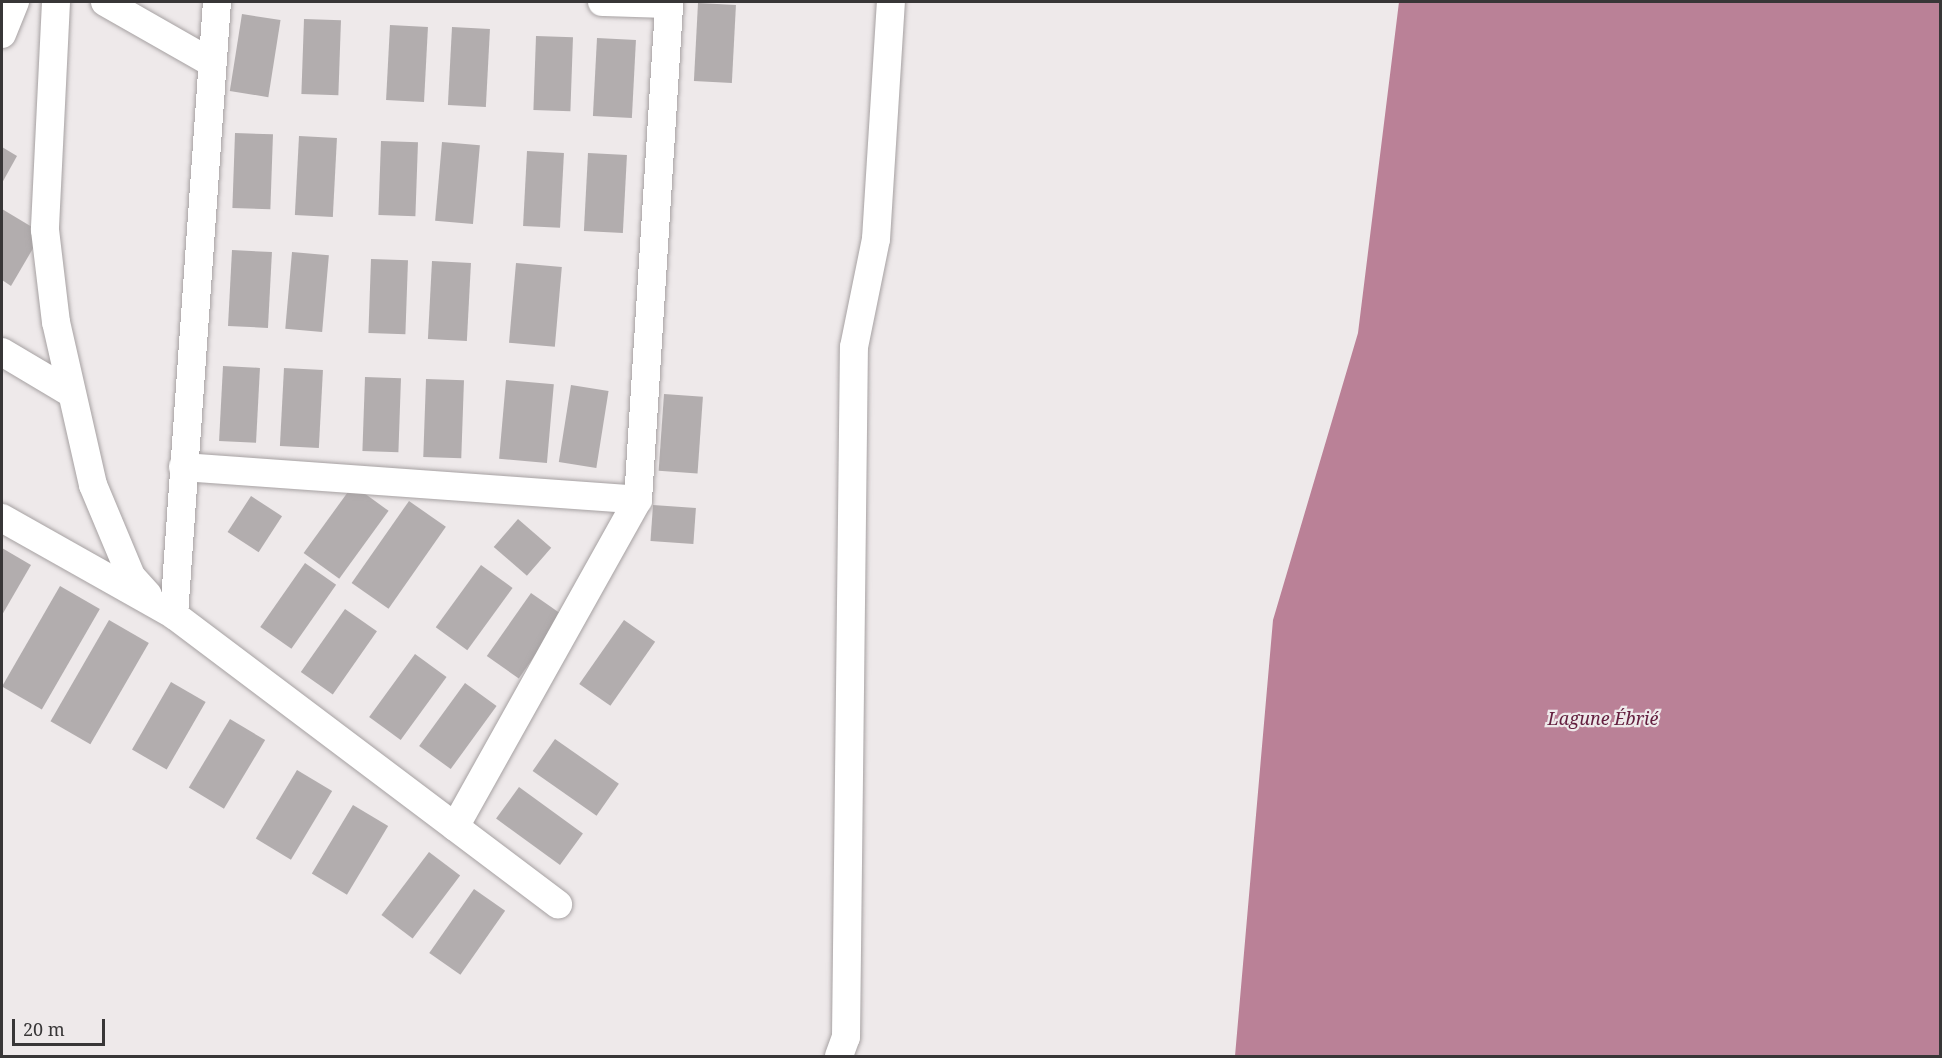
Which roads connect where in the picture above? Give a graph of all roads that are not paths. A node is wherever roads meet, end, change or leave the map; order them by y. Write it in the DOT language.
graph roads {
  1 [pos="15,2"];
  2 [pos="56,2"];
  3 [pos="105,2"];
  4 [pos="217,2"];
  5 [pos="602,2"];
  6 [pos="891,2"];
  7 [pos="669,3"];
  8 [pos="2,34"];
  9 [pos="212,63"];
  10 [pos="2,352"];
  11 [pos="72,393"];
  12 [pos="183,467"];
  13 [pos="638,500"];
  14 [pos="2,518"];
  15 [pos="167,611"];
  16 [pos="455,827"];
  17 [pos="558,904"];
  18 [pos="839,1056"];
  1 -- 8 [label="street"];
  2 -- 11 [label="street"];
  3 -- 9 [label="street"];
  4 -- 9 [label="street"];
  5 -- 7 [label="street"];
  6 -- 18 [label="street"];
  7 -- 13 [label="street"];
  9 -- 12 [label="street"];
  10 -- 11 [label="street"];
  11 -- 15 [label="street"];
  12 -- 13 [label="street"];
  12 -- 15 [label="street"];
  13 -- 16 [label="street"];
  14 -- 15 [label="street"];
  15 -- 16 [label="street"];
  16 -- 17 [label="street"];
}
